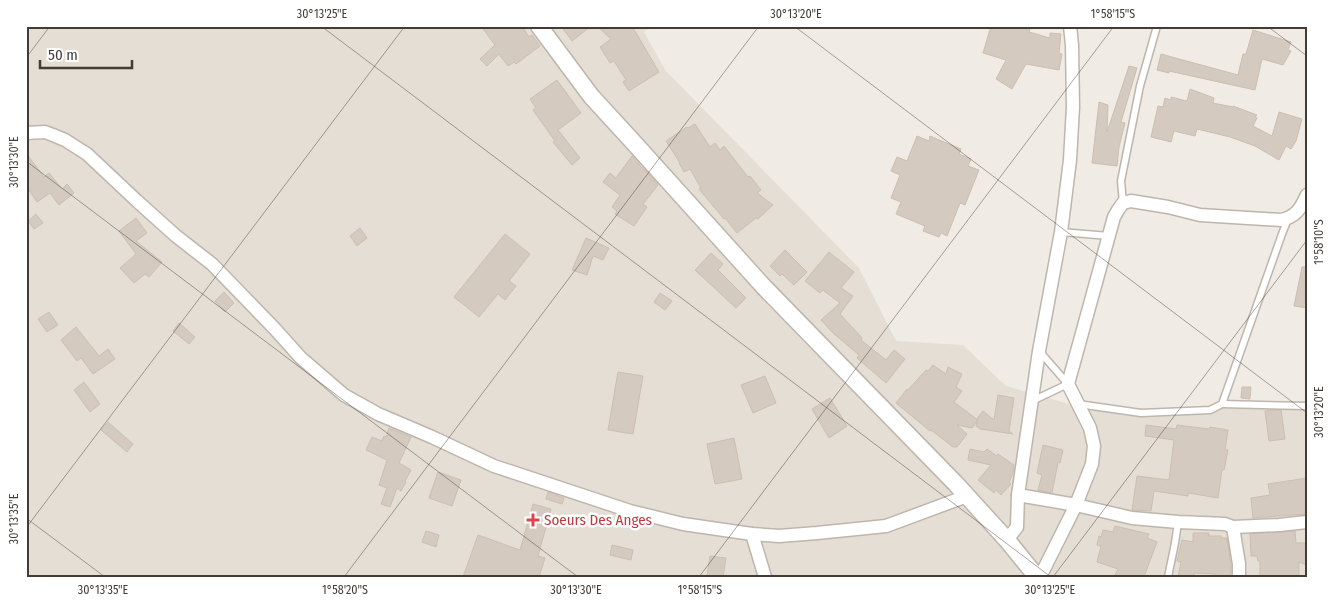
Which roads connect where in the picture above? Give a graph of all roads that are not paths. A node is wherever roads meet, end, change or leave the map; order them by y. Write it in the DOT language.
graph roads {
  1 [pos="538,26"];
  2 [pos="1070,26"];
  3 [pos="1157,26"];
  4 [pos="26,132"];
  5 [pos="1307,194"];
  6 [pos="1123,204"];
  7 [pos="1289,218"];
  8 [pos="1061,232"];
  9 [pos="1109,236"];
  10 [pos="1039,351"];
  11 [pos="1068,384"];
  12 [pos="1032,401"];
  13 [pos="1078,404"];
  14 [pos="1222,404"];
  15 [pos="1307,406"];
  16 [pos="1018,495"];
  17 [pos="968,496"];
  18 [pos="1076,505"];
  19 [pos="1178,522"];
  20 [pos="1307,522"];
  21 [pos="1233,526"];
  22 [pos="752,534"];
  23 [pos="1007,540"];
  24 [pos="765,577"];
  25 [pos="1038,577"];
  26 [pos="1168,577"];
  27 [pos="1239,577"];
  1 -- 17 [label="street"];
  2 -- 8 [label="street"];
  3 -- 6 [label="lane"];
  4 -- 22 [label="street"];
  5 -- 7 [label="street"];
  6 -- 7 [label="street"];
  6 -- 9 [label="street"];
  7 -- 14 [label="lane"];
  8 -- 9 [label="lane"];
  8 -- 10 [label="street"];
  9 -- 11 [label="street"];
  10 -- 11 [label="lane"];
  10 -- 12 [label="street"];
  11 -- 12 [label="lane"];
  11 -- 13 [label="street"];
  12 -- 16 [label="street"];
  13 -- 14 [label="lane"];
  13 -- 18 [label="street"];
  14 -- 15 [label="lane"];
  16 -- 18 [label="street"];
  16 -- 23 [label="street"];
  17 -- 22 [label="street"];
  17 -- 23 [label="street"];
  18 -- 19 [label="street"];
  18 -- 25 [label="street"];
  19 -- 21 [label="street"];
  19 -- 26 [label="lane"];
  20 -- 21 [label="street"];
  21 -- 27 [label="street"];
  22 -- 24 [label="street"];
  23 -- 25 [label="street"];
}
